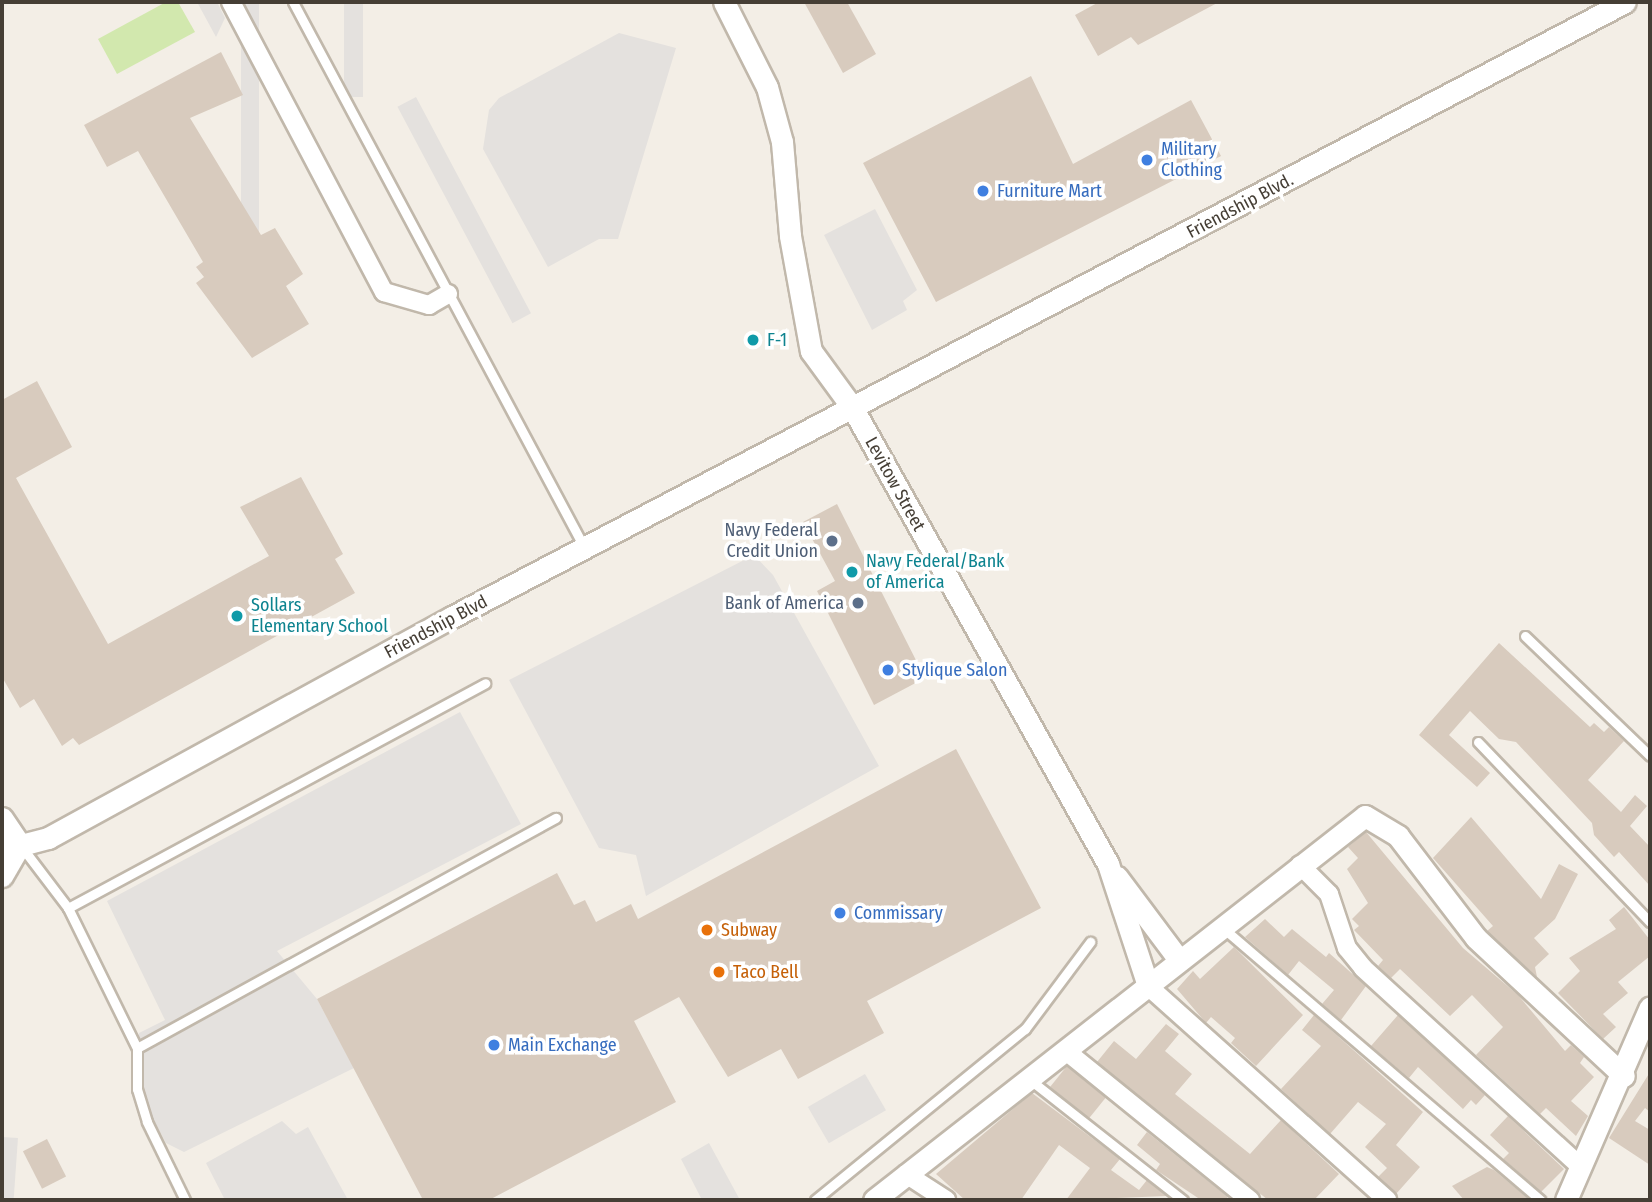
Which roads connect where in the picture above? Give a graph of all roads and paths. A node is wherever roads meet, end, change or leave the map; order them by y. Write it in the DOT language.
graph roads {
  1 [pos="231,2"];
  2 [pos="293,2"];
  3 [pos="724,2"];
  4 [pos="1625,2"];
  5 [pos="448,294"];
  6 [pos="852,407"];
  7 [pos="584,548"];
  8 [pos="1525,636"];
  9 [pos="485,684"];
  10 [pos="1478,742"];
  11 [pos="1650,756"];
  12 [pos="2,818"];
  13 [pos="556,818"];
  14 [pos="11,848"];
  15 [pos="1108,864"];
  16 [pos="1300,865"];
  17 [pos="2,876"];
  18 [pos="68,908"];
  19 [pos="1650,922"];
  20 [pos="1222,926"];
  21 [pos="1090,942"];
  22 [pos="1179,960"];
  23 [pos="1149,986"];
  24 [pos="1650,1007"];
  25 [pos="1644,1041"];
  26 [pos="137,1048"];
  27 [pos="1066,1051"];
  28 [pos="1624,1076"];
  29 [pos="1030,1079"];
  30 [pos="1581,1167"];
  31 [pos="906,1174"];
  32 [pos="185,1200"];
  33 [pos="815,1200"];
  34 [pos="874,1200"];
  35 [pos="946,1200"];
  36 [pos="1183,1200"];
  37 [pos="1250,1200"];
  38 [pos="1387,1200"];
  39 [pos="1540,1200"];
  40 [pos="1566,1200"];
  1 -- 5 [label="street"];
  2 -- 5 [label="lane"];
  3 -- 6 [label="street, Levitow Street"];
  4 -- 6 [label="street, Friendship Blvd."];
  5 -- 7 [label="lane"];
  6 -- 7 [label="street, Friendship Blvd"];
  6 -- 15 [label="street, Levitow Street"];
  7 -- 14 [label="street, Friendship Blvd"];
  8 -- 11 [label="lane"];
  9 -- 18 [label="lane"];
  10 -- 19 [label="lane"];
  12 -- 14 [label="street"];
  13 -- 26 [label="lane"];
  14 -- 17 [label="street"];
  14 -- 18 [label="lane"];
  15 -- 22 [label="street"];
  15 -- 23 [label="street, Levitow Street"];
  16 -- 20 [label="street"];
  16 -- 28 [label="street"];
  16 -- 30 [label="street"];
  18 -- 26 [label="lane"];
  20 -- 22 [label="street"];
  20 -- 39 [label="lane"];
  21 -- 33 [label="lane"];
  22 -- 23 [label="street"];
  23 -- 27 [label="street"];
  23 -- 38 [label="street"];
  24 -- 25 [label="street"];
  25 -- 28 [label="street"];
  26 -- 32 [label="lane"];
  27 -- 29 [label="street"];
  27 -- 37 [label="street"];
  28 -- 30 [label="street"];
  29 -- 31 [label="street"];
  29 -- 36 [label="lane"];
  30 -- 40 [label="street"];
  31 -- 34 [label="street"];
  31 -- 35 [label="street"];
}
